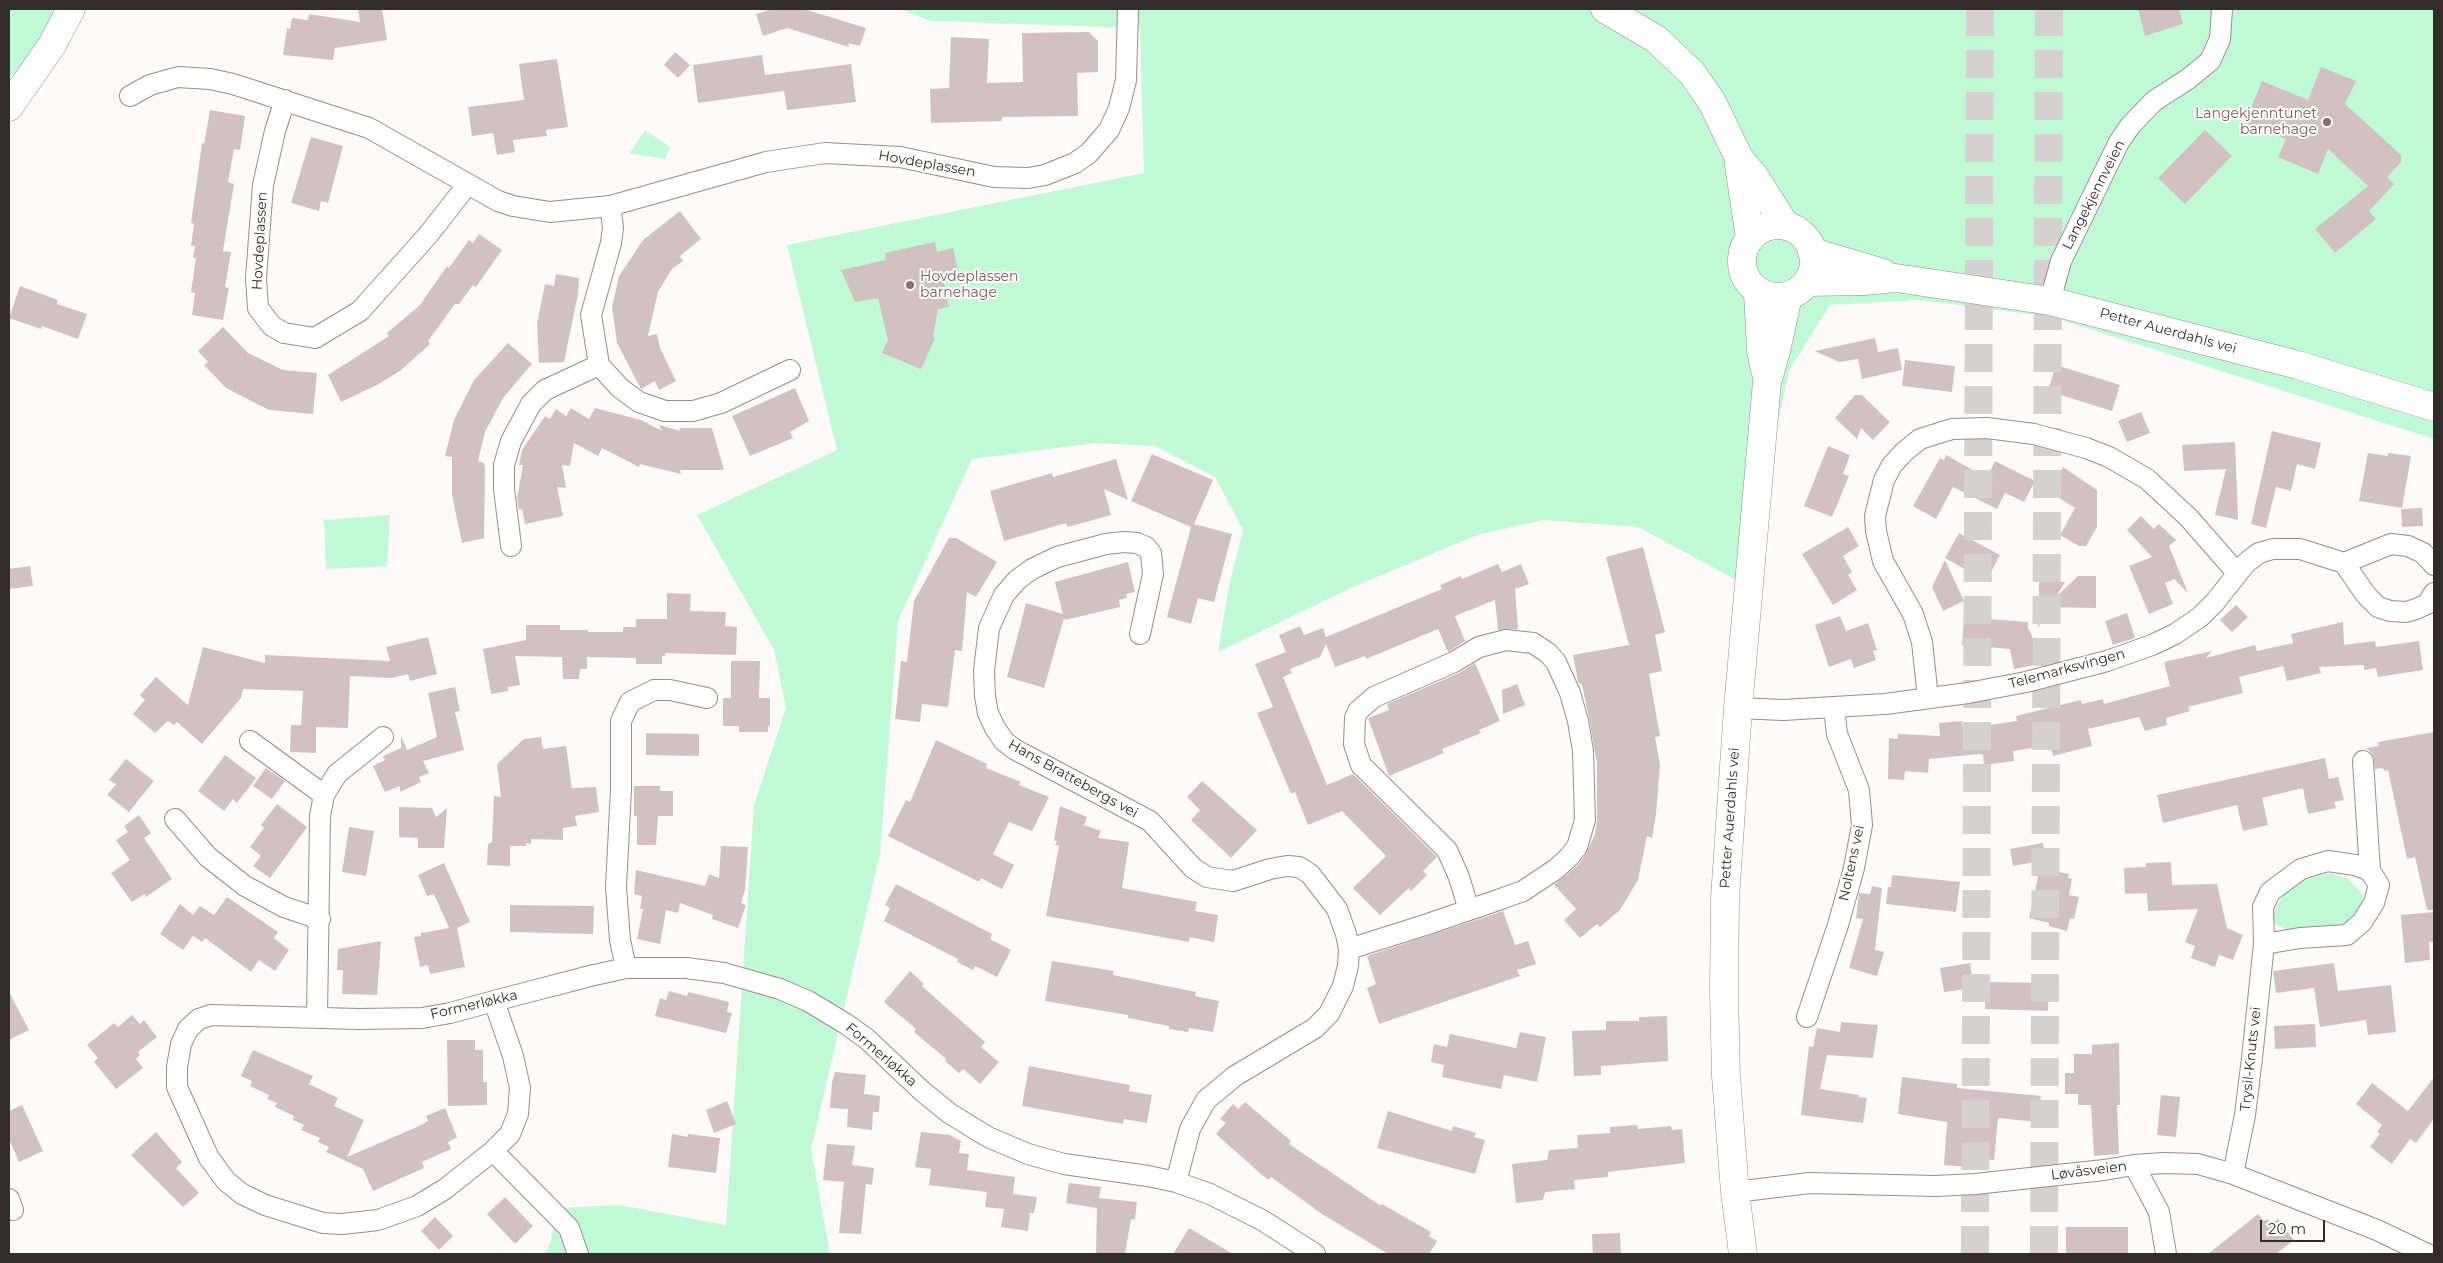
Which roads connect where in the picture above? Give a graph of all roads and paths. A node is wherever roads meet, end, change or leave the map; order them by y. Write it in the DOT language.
graph roads {
  1 [pos="71,9"];
  2 [pos="1128,9"];
  3 [pos="1605,9"];
  4 [pos="2222,9"];
  5 [pos="130,96"];
  6 [pos="285,100"];
  7 [pos="9,107"];
  8 [pos="1739,158"];
  9 [pos="468,184"];
  10 [pos="610,206"];
  11 [pos="1786,226"];
  12 [pos="1750,238"];
  13 [pos="1812,252"];
  14 [pos="1896,278"];
  15 [pos="1798,289"];
  16 [pos="1758,292"];
  17 [pos="2050,301"];
  18 [pos="598,365"];
  19 [pos="790,370"];
  20 [pos="1767,382"];
  21 [pos="2434,407"];
  22 [pos="511,546"];
  23 [pos="2344,563"];
  24 [pos="2434,565"];
  25 [pos="2237,573"];
  26 [pos="2434,593"];
  27 [pos="1140,634"];
  28 [pos="707,698"];
  29 [pos="1928,698"];
  30 [pos="1738,708"];
  31 [pos="1834,708"];
  32 [pos="383,736"];
  33 [pos="250,741"];
  34 [pos="2363,761"];
  35 [pos="324,795"];
  36 [pos="175,819"];
  37 [pos="2370,871"];
  38 [pos="1469,910"];
  39 [pos="320,919"];
  40 [pos="2264,944"];
  41 [pos="1348,949"];
  42 [pos="626,968"];
  43 [pos="494,1001"];
  44 [pos="1807,1017"];
  45 [pos="317,1018"];
  46 [pos="494,1151"];
  47 [pos="2134,1165"];
  48 [pos="2233,1174"];
  49 [pos="1176,1182"];
  50 [pos="1735,1192"];
  51 [pos="578,1254"];
  52 [pos="1315,1254"];
  53 [pos="1743,1254"];
  54 [pos="2166,1254"];
  55 [pos="2426,1254"];
  1 -- 7 [label="street"];
  2 -- 10 [label="street, Hovdeplassen"];
  3 -- 8 [label="street"];
  4 -- 17 [label="street, Langekjennveien"];
  5 -- 6 [label="street, Hovdeplassen"];
  6 -- 9 [label="street, Hovdeplassen"];
  6 -- 9 [label="street, Hovdeplassen"];
  8 -- 11 [label="street"];
  8 -- 12 [label="street"];
  9 -- 10 [label="street, Hovdeplassen"];
  10 -- 18 [label="street"];
  11 -- 12 [label="street"];
  11 -- 13 [label="street"];
  12 -- 16 [label="street"];
  13 -- 14 [label="street, Petter Auerdahls vei"];
  13 -- 15 [label="street"];
  14 -- 15 [label="street, Petter Auerdahls vei"];
  14 -- 17 [label="street, Petter Auerdahls vei"];
  15 -- 16 [label="street"];
  15 -- 20 [label="street, Petter Auerdahls vei"];
  16 -- 20 [label="street, Petter Auerdahls vei"];
  17 -- 21 [label="street, Petter Auerdahls vei"];
  18 -- 19 [label="street"];
  18 -- 22 [label="street"];
  20 -- 30 [label="street, Petter Auerdahls vei"];
  23 -- 24 [label="street"];
  23 -- 25 [label="street, Telemarksvingen"];
  23 -- 26 [label="street"];
  25 -- 29 [label="street, Telemarksvingen"];
  25 -- 29 [label="street"];
  27 -- 41 [label="street, Hans Brattebergs vei"];
  28 -- 42 [label="street"];
  29 -- 31 [label="street, Telemarksvingen"];
  30 -- 31 [label="street, Telemarksvingen"];
  30 -- 50 [label="street, Petter Auerdahls vei"];
  31 -- 44 [label="street, Noltens vei"];
  32 -- 35 [label="street"];
  33 -- 35 [label="street"];
  34 -- 37 [label="street"];
  35 -- 39 [label="street"];
  36 -- 39 [label="street"];
  37 -- 40 [label="street"];
  37 -- 40 [label="street, Trysil-Knuts vei"];
  38 -- 38 [label="street"];
  38 -- 41 [label="street"];
  39 -- 45 [label="street"];
  40 -- 48 [label="street, Trysil-Knuts vei"];
  41 -- 49 [label="street, Hans Brattebergs vei"];
  42 -- 43 [label="street, Formerløkka"];
  42 -- 49 [label="street, Formerløkka"];
  43 -- 45 [label="street, Formerløkka"];
  43 -- 46 [label="street"];
  45 -- 46 [label="street, Formerløkka"];
  46 -- 51 [label="street"];
  47 -- 48 [label="street, Løvåsveien"];
  47 -- 50 [label="street, Løvåsveien"];
  47 -- 54 [label="street"];
  48 -- 55 [label="street, Løvåsveien"];
  49 -- 52 [label="street, Formerløkka"];
  50 -- 53 [label="street, Petter Auerdahls vei"];
}
